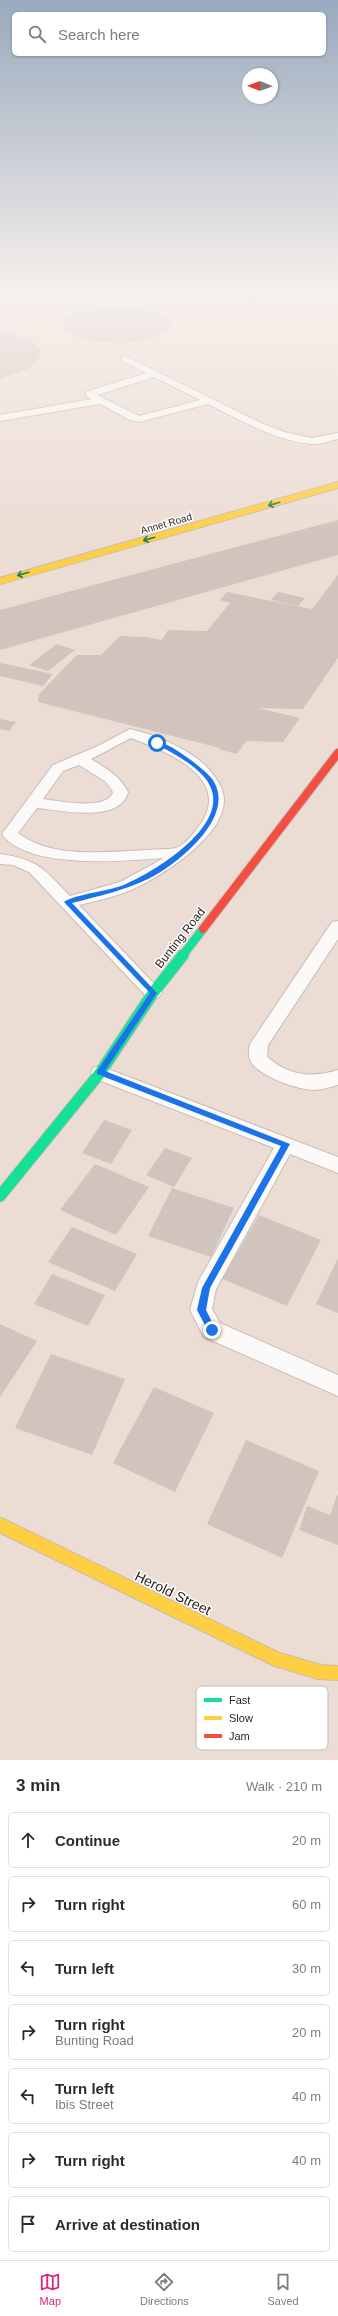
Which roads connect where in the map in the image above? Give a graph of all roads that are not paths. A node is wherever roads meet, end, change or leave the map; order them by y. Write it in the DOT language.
graph roads {
  1 [pos="154,374"];
  2 [pos="100,401"];
  3 [pos="209,401"];
  4 [pos="0,418"];
  5 [pos="338,436"];
  6 [pos="338,485"];
  7 [pos="283,491"];
  8 [pos="294,498"];
  9 [pos="0,581"];
  10 [pos="338,753"];
  11 [pos="79,759"];
  12 [pos="34,803"];
  13 [pos="183,852"];
  14 [pos="0,859"];
  15 [pos="68,902"];
  16 [pos="338,926"];
  17 [pos="153,993"];
  18 [pos="100,1072"];
  19 [pos="338,1077"];
  20 [pos="286,1144"];
  21 [pos="338,1165"];
  22 [pos="0,1196"];
  23 [pos="338,1386"];
  24 [pos="0,1525"];
  25 [pos="338,1673"];
  1 -- 2 [label="lane"];
  1 -- 3 [label="lane"];
  2 -- 3 [label="lane"];
  2 -- 4 [label="lane"];
  3 -- 5 [label="lane"];
  6 -- 8 [label="street, Annet Road"];
  7 -- 8 [label="street"];
  8 -- 9 [label="street, Annet Road, one-way"];
  10 -- 17 [label="street, Bunting Road"];
  11 -- 12 [label="lane"];
  11 -- 12 [label="lane"];
  11 -- 13 [label="lane"];
  12 -- 13 [label="lane"];
  13 -- 15 [label="lane"];
  14 -- 15 [label="lane"];
  15 -- 17 [label="lane"];
  16 -- 19 [label="lane"];
  17 -- 18 [label="street, Bunting Road"];
  18 -- 20 [label="lane"];
  18 -- 22 [label="street, Bunting Road"];
  20 -- 21 [label="lane"];
  20 -- 23 [label="lane"];
  24 -- 25 [label="street, Herold Street"];
}
